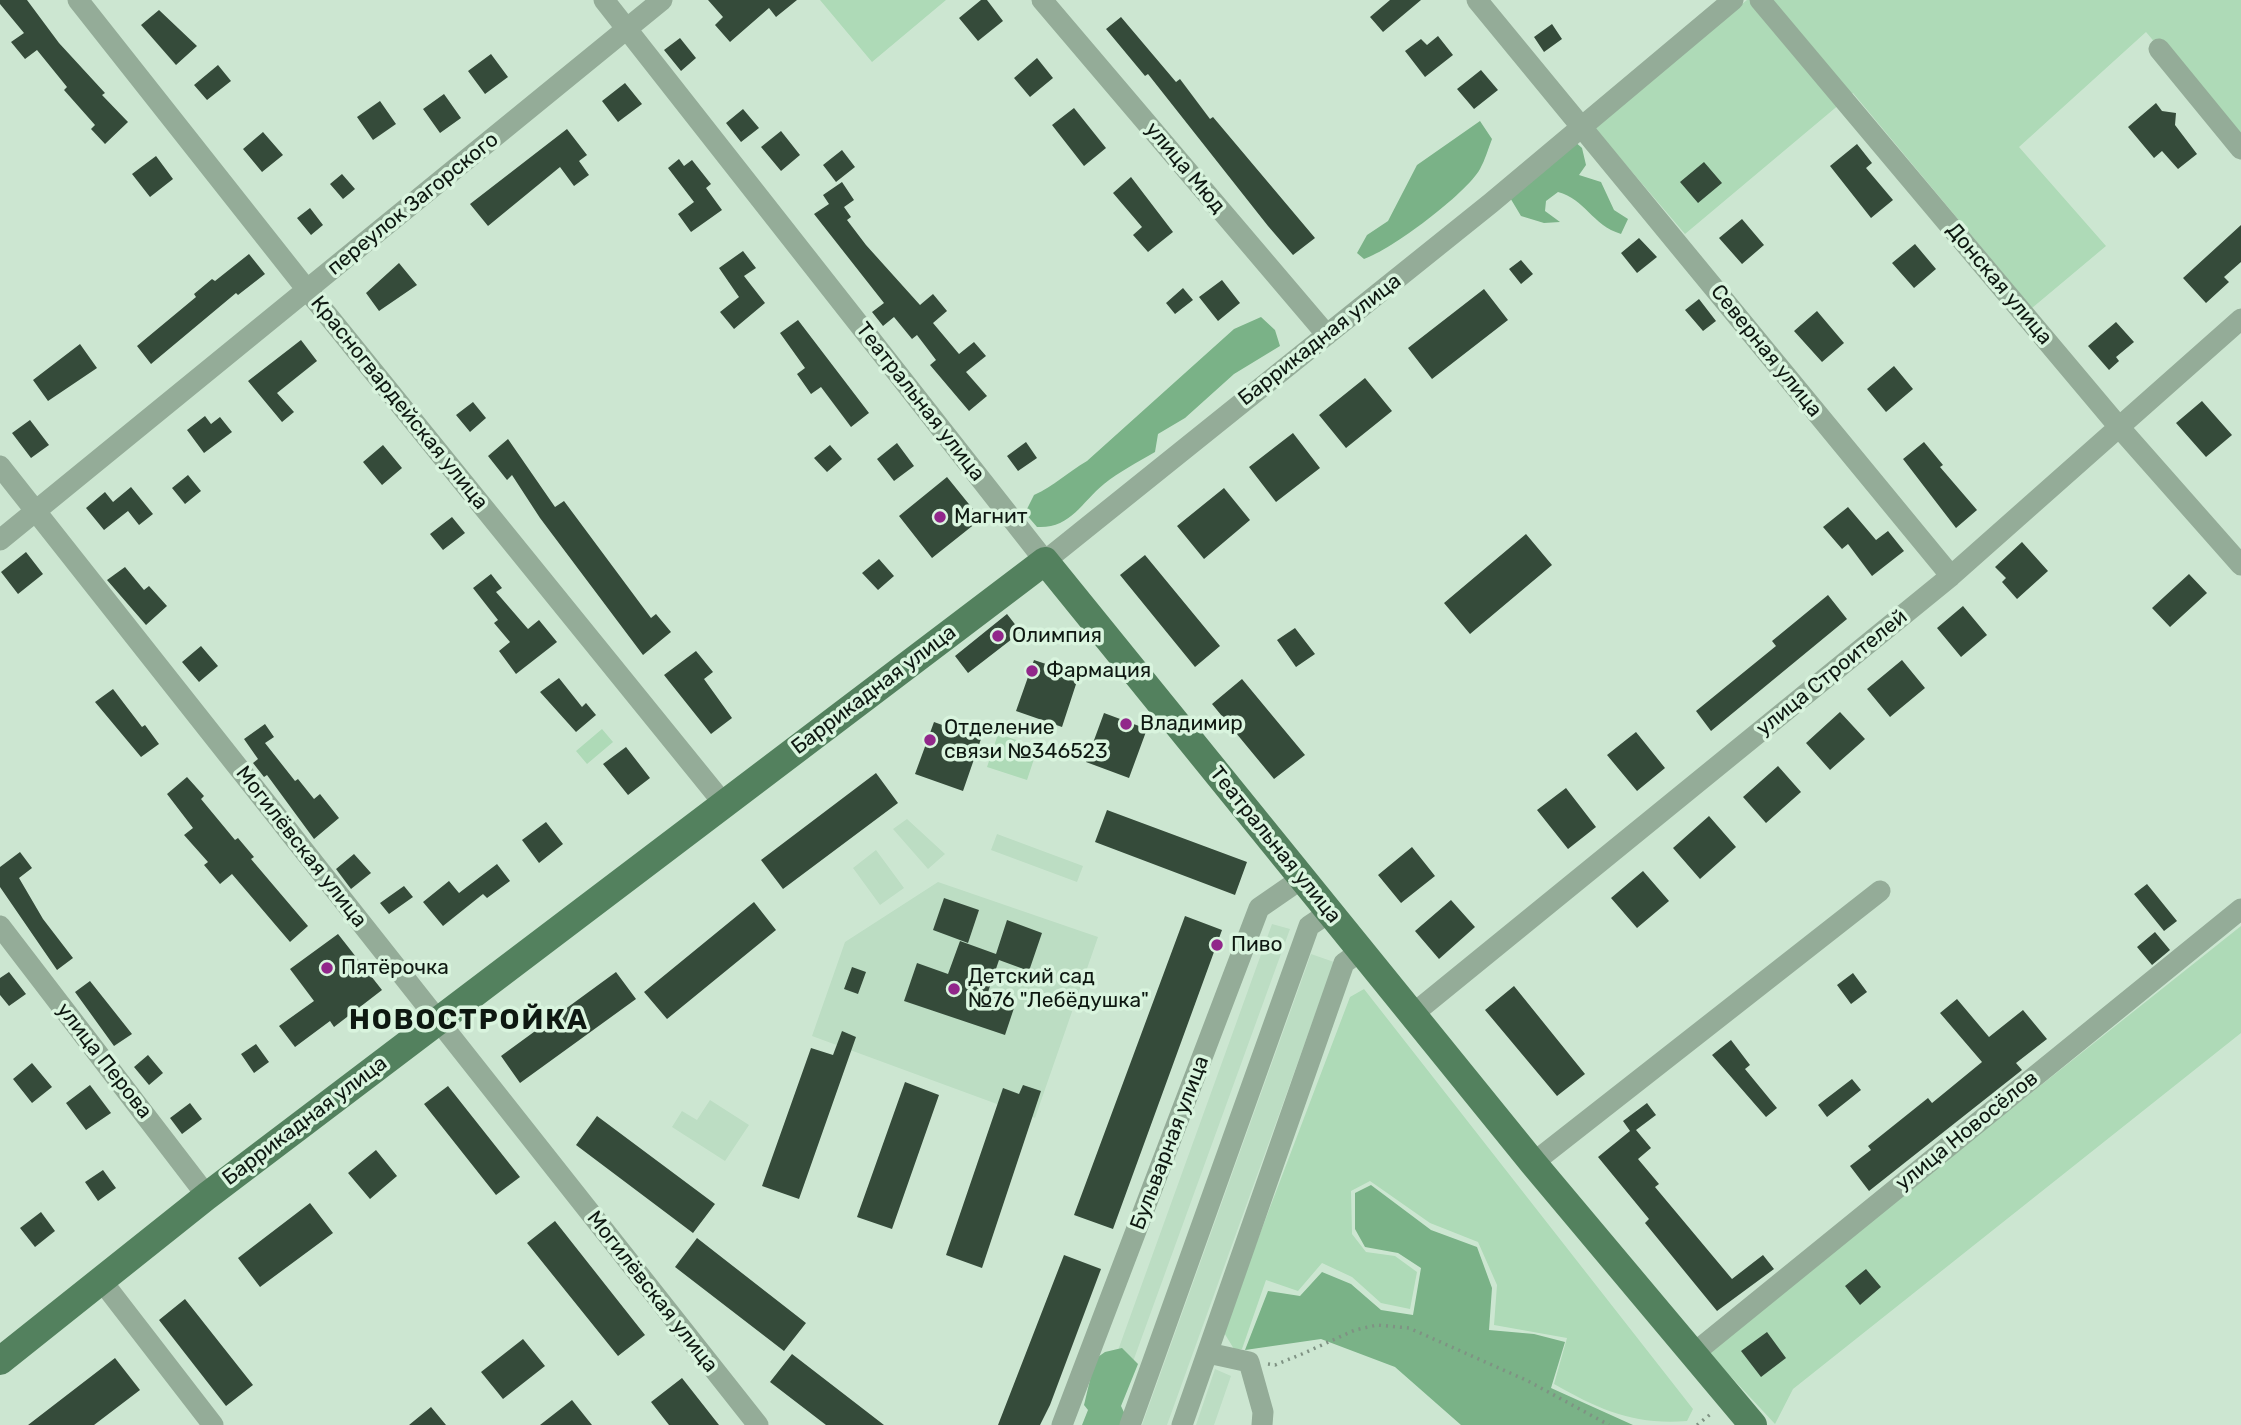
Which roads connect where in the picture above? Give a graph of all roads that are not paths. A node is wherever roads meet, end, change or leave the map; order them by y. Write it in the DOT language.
graph roads {
  1 [pos="78,0"];
  2 [pos="604,0"];
  3 [pos="662,0"];
  4 [pos="1042,0"];
  5 [pos="1477,0"];
  6 [pos="1733,0"];
  7 [pos="1760,0"];
  8 [pos="628,29"];
  9 [pos="2159,50"];
  10 [pos="1580,126"];
  11 [pos="2241,149"];
  12 [pos="308,290"];
  13 [pos="2241,319"];
  14 [pos="1327,335"];
  15 [pos="2119,427"];
  16 [pos="0,466"];
  17 [pos="36,510"];
  18 [pos="0,540"];
  19 [pos="1045,561"];
  20 [pos="2241,565"];
  21 [pos="1951,576"];
  22 [pos="724,804"];
  23 [pos="1301,879"];
  24 [pos="1881,891"];
  25 [pos="2241,909"];
  26 [pos="1330,912"];
  27 [pos="0,926"];
  28 [pos="1362,951"];
  29 [pos="1413,1014"];
  30 [pos="438,1021"];
  31 [pos="1533,1163"];
  32 [pos="207,1196"];
  33 [pos="100,1280"];
  34 [pos="1208,1353"];
  35 [pos="1693,1353"];
  36 [pos="0,1360"];
  37 [pos="213,1425"];
  38 [pos="758,1425"];
  39 [pos="1062,1425"];
  40 [pos="1130,1425"];
  41 [pos="1182,1425"];
  42 [pos="1262,1425"];
  43 [pos="1753,1425"];
  1 -- 12 [label="street, Красногвардейская улица"];
  2 -- 8 [label="street, Театральная улица"];
  3 -- 8 [label="street, переулок Загорского"];
  4 -- 14 [label="street, улица Мюд"];
  5 -- 10 [label="street, Северная улица"];
  6 -- 10 [label="street, Баррикадная улица"];
  7 -- 15 [label="street, Донская улица"];
  8 -- 12 [label="street, переулок Загорского"];
  8 -- 19 [label="street, Театральная улица"];
  9 -- 11 [label="street"];
  10 -- 14 [label="street, Баррикадная улица"];
  10 -- 21 [label="street, Северная улица"];
  12 -- 17 [label="street, переулок Загорского"];
  12 -- 22 [label="street, Красногвардейская улица"];
  13 -- 15 [label="street, улица Строителей"];
  14 -- 19 [label="street, Баррикадная улица"];
  15 -- 20 [label="street, Донская улица"];
  15 -- 21 [label="street, улица Строителей"];
  16 -- 17 [label="street, Могилёвская улица"];
  17 -- 18 [label="street, переулок Загорского"];
  17 -- 30 [label="street, Могилёвская улица"];
  19 -- 22 [label="main road, Баррикадная улица"];
  19 -- 23 [label="main road, Театральная улица"];
  21 -- 29 [label="street, улица Строителей"];
  22 -- 30 [label="main road, Баррикадная улица"];
  23 -- 26 [label="main road, Театральная улица"];
  23 -- 39 [label="street, Бульварная улица"];
  24 -- 31 [label="street"];
  25 -- 35 [label="street, улица Новосёлов"];
  26 -- 28 [label="main road, Театральная улица"];
  26 -- 40 [label="street"];
  27 -- 32 [label="street, улица Перова"];
  28 -- 29 [label="main road, Театральная улица"];
  28 -- 34 [label="street"];
  29 -- 31 [label="main road, Театральная улица"];
  30 -- 32 [label="main road, Баррикадная улица"];
  30 -- 38 [label="street, Могилёвская улица"];
  31 -- 35 [label="main road, Театральная улица"];
  32 -- 33 [label="main road, Баррикадная улица"];
  33 -- 36 [label="main road, Баррикадная улица"];
  33 -- 37 [label="street"];
  34 -- 41 [label="street"];
  34 -- 42 [label="street"];
  35 -- 43 [label="main road, Театральная улица"];
}
